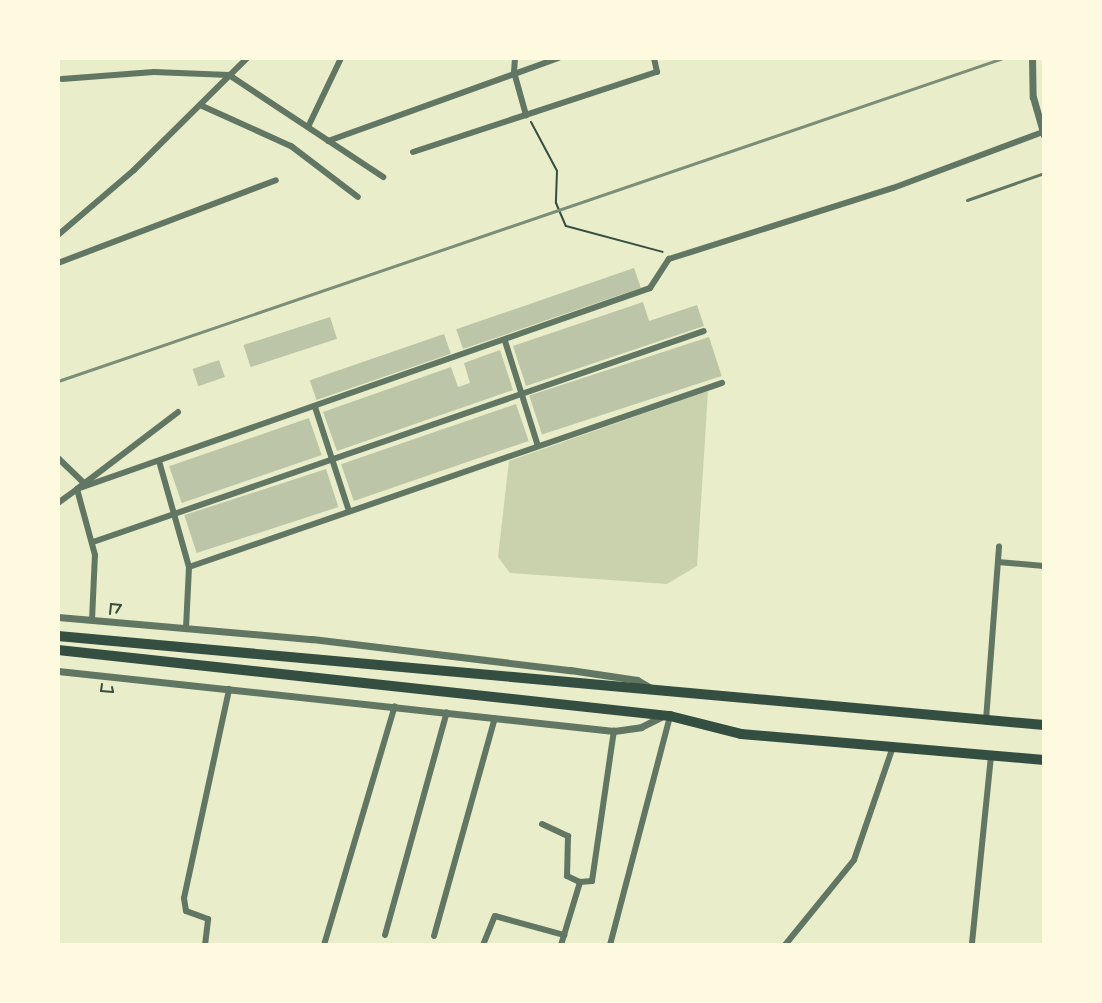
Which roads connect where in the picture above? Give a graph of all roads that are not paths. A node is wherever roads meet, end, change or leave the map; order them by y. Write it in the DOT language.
graph roads {
  1 [pos="247,58"];
  2 [pos="341,58"];
  3 [pos="515,58"];
  4 [pos="559,58"];
  5 [pos="654,58"];
  6 [pos="1032,58"];
  7 [pos="514,72"];
  8 [pos="229,75"];
  9 [pos="62,79"];
  10 [pos="200,105"];
  11 [pos="526,115"];
  12 [pos="308,127"];
  13 [pos="1044,134"];
  14 [pos="328,141"];
  15 [pos="413,152"];
  16 [pos="1044,173"];
  17 [pos="383,177"];
  18 [pos="276,180"];
  19 [pos="358,197"];
  20 [pos="967,200"];
  21 [pos="58,235"];
  22 [pos="58,263"];
  23 [pos="704,331"];
  24 [pos="505,341"];
  25 [pos="722,383"];
  26 [pos="522,394"];
  27 [pos="315,407"];
  28 [pos="178,412"];
  29 [pos="538,446"];
  30 [pos="58,458"];
  31 [pos="332,460"];
  32 [pos="159,461"];
  33 [pos="86,484"];
  34 [pos="77,489"];
  35 [pos="58,503"];
  36 [pos="349,511"];
  37 [pos="174,514"];
  38 [pos="93,542"];
  39 [pos="999,546"];
  40 [pos="998,562"];
  41 [pos="1044,566"];
  42 [pos="189,567"];
  43 [pos="58,617"];
  44 [pos="92,620"];
  45 [pos="186,628"];
  46 [pos="58,636"];
  47 [pos="58,650"];
  48 [pos="58,671"];
  49 [pos="229,689"];
  50 [pos="655,692"];
  51 [pos="395,706"];
  52 [pos="447,712"];
  53 [pos="666,716"];
  54 [pos="495,718"];
  55 [pos="986,720"];
  56 [pos="1044,725"];
  57 [pos="614,731"];
  58 [pos="893,747"];
  59 [pos="991,756"];
  60 [pos="1044,760"];
  61 [pos="542,824"];
  62 [pos="580,882"];
  63 [pos="385,935"];
  64 [pos="564,935"];
  65 [pos="434,936"];
  66 [pos="972,943"];
  67 [pos="205,945"];
  68 [pos="324,945"];
  69 [pos="483,945"];
  70 [pos="561,945"];
  71 [pos="610,945"];
  72 [pos="785,945"];
  1 -- 8 [label="street"];
  2 -- 12 [label="street"];
  3 -- 7 [label="street"];
  4 -- 7 [label="street"];
  5 -- 11 [label="street"];
  6 -- 13 [label="street"];
  7 -- 11 [label="street"];
  7 -- 14 [label="street"];
  8 -- 9 [label="street"];
  8 -- 10 [label="street"];
  8 -- 12 [label="street"];
  10 -- 19 [label="street"];
  10 -- 21 [label="street"];
  11 -- 15 [label="street"];
  12 -- 14 [label="street"];
  13 -- 24 [label="street"];
  14 -- 17 [label="street"];
  16 -- 20 [label="lane"];
  18 -- 22 [label="street"];
  23 -- 26 [label="street"];
  24 -- 26 [label="street"];
  24 -- 27 [label="street"];
  25 -- 29 [label="street"];
  26 -- 29 [label="street"];
  26 -- 31 [label="street"];
  27 -- 31 [label="street"];
  27 -- 32 [label="street"];
  28 -- 33 [label="street"];
  29 -- 36 [label="street"];
  30 -- 33 [label="street"];
  31 -- 36 [label="street"];
  31 -- 37 [label="street"];
  32 -- 33 [label="street"];
  32 -- 37 [label="street"];
  33 -- 34 [label="street"];
  34 -- 35 [label="street"];
  34 -- 38 [label="street"];
  36 -- 42 [label="street"];
  37 -- 38 [label="street"];
  37 -- 42 [label="street"];
  38 -- 44 [label="street"];
  39 -- 40 [label="street"];
  40 -- 41 [label="street"];
  40 -- 55 [label="street"];
  42 -- 45 [label="street"];
  43 -- 44 [label="street"];
  44 -- 45 [label="street"];
  45 -- 50 [label="street"];
  46 -- 50 [label="highway"];
  47 -- 53 [label="highway"];
  48 -- 49 [label="street"];
  49 -- 51 [label="street"];
  49 -- 67 [label="street"];
  50 -- 55 [label="highway"];
  51 -- 52 [label="street"];
  51 -- 68 [label="street"];
  52 -- 54 [label="street"];
  52 -- 63 [label="street"];
  53 -- 57 [label="street"];
  53 -- 58 [label="highway"];
  53 -- 71 [label="street"];
  54 -- 57 [label="street"];
  54 -- 65 [label="street"];
  55 -- 56 [label="highway"];
  57 -- 62 [label="street"];
  58 -- 59 [label="highway"];
  58 -- 72 [label="street"];
  59 -- 60 [label="highway"];
  59 -- 66 [label="street"];
  61 -- 62 [label="street"];
  62 -- 64 [label="street"];
  64 -- 69 [label="street"];
  64 -- 70 [label="street"];
}
